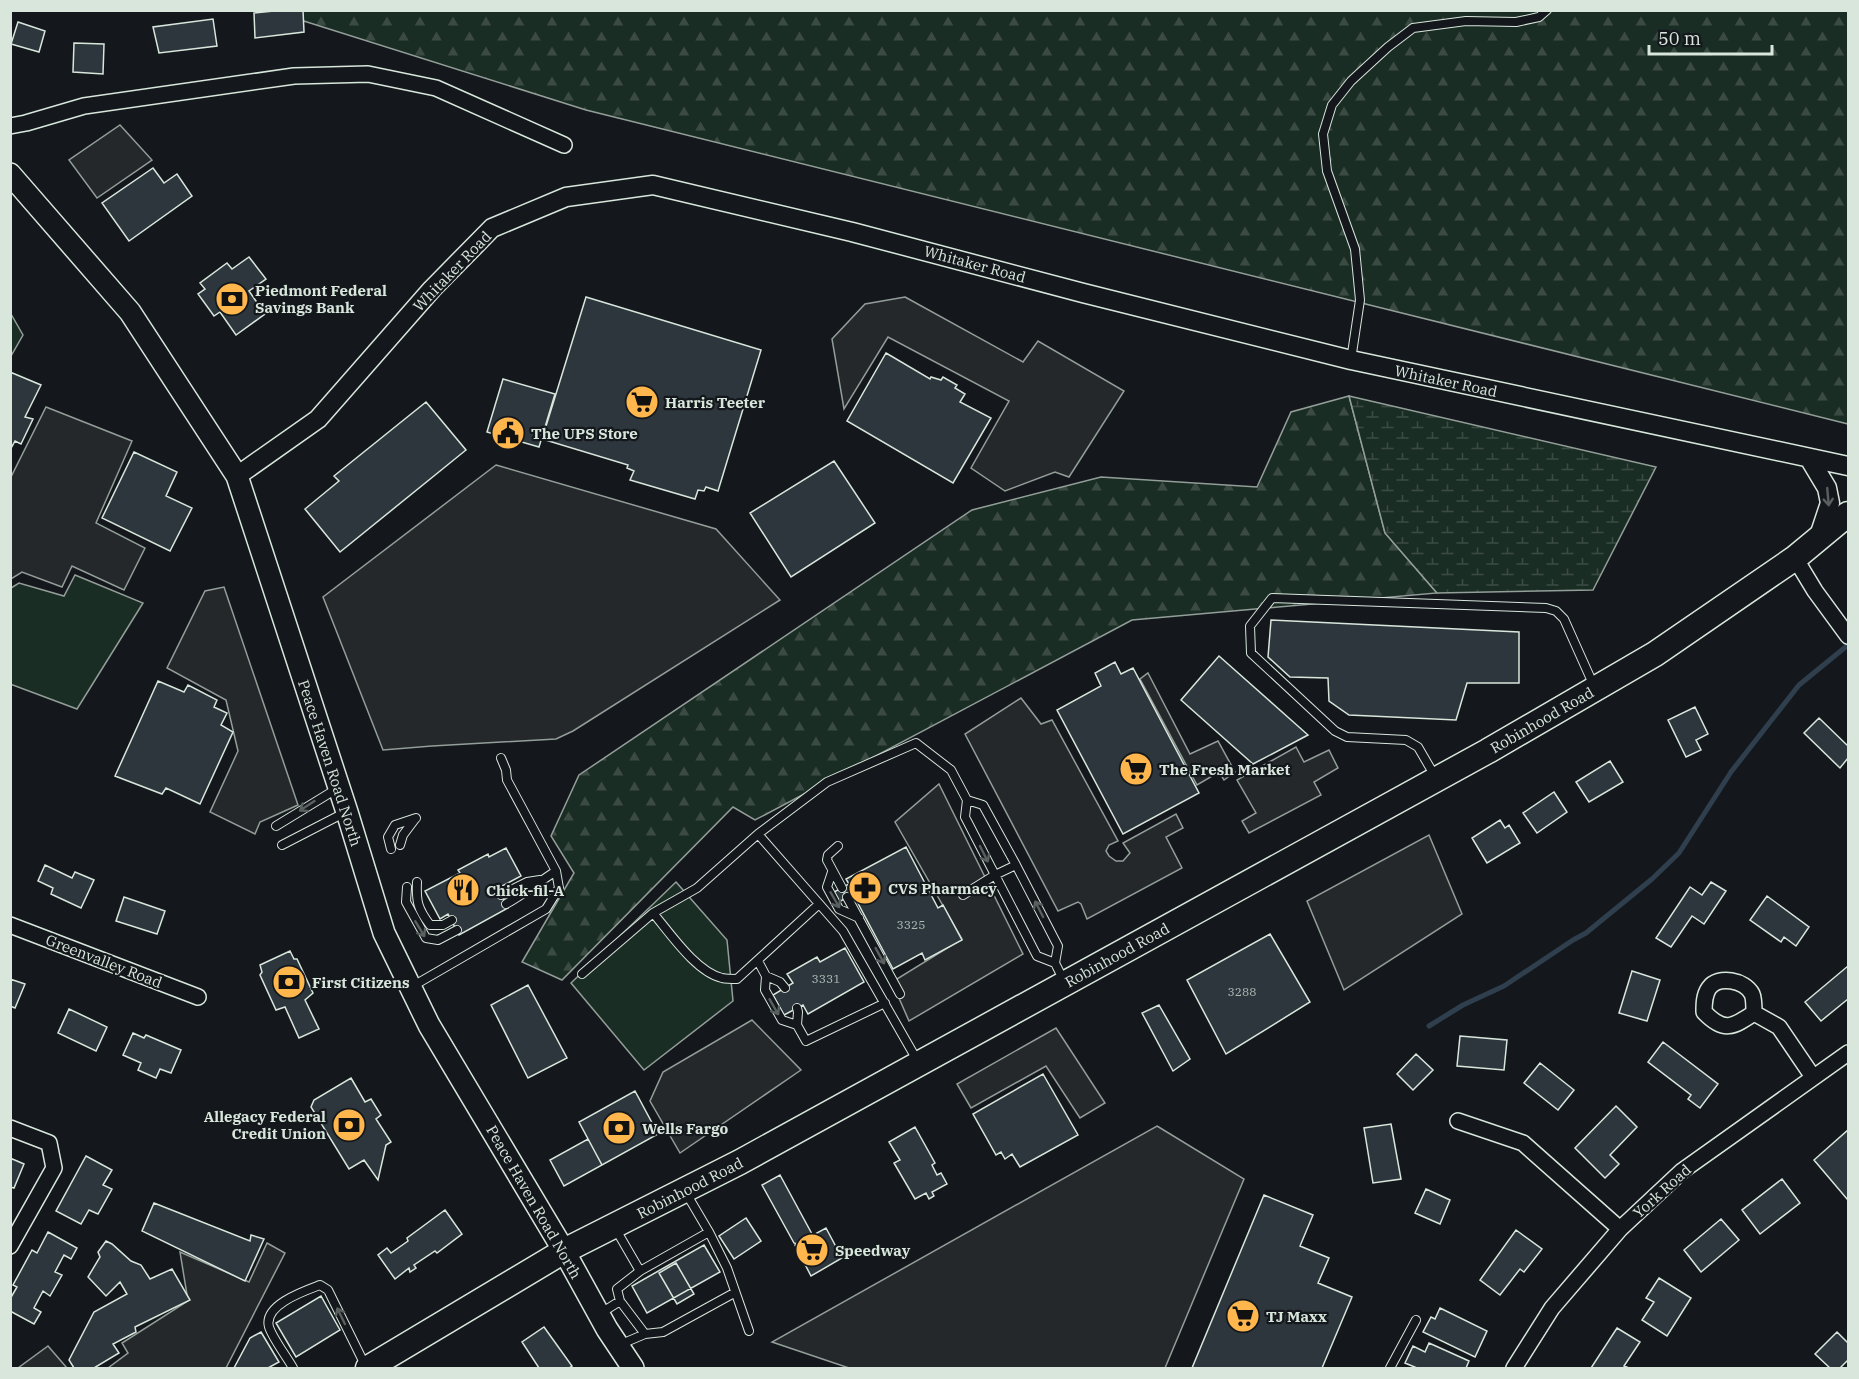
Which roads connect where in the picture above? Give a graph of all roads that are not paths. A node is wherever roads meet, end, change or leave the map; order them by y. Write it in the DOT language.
graph roads {
  1 [pos="1547,10"];
  2 [pos="10,126"];
  3 [pos="564,145"];
  4 [pos="10,174"];
  5 [pos="1351,360"];
  6 [pos="1809,458"];
  7 [pos="1848,466"];
  8 [pos="237,476"];
  9 [pos="1848,514"];
  10 [pos="1818,540"];
  11 [pos="1796,558"];
  12 [pos="1848,636"];
  13 [pos="1595,688"];
  14 [pos="501,758"];
  15 [pos="1436,779"];
  16 [pos="339,787"];
  17 [pos="967,800"];
  18 [pos="347,812"];
  19 [pos="276,826"];
  20 [pos="758,834"];
  21 [pos="400,844"];
  22 [pos="282,845"];
  23 [pos="838,846"];
  24 [pos="391,849"];
  25 [pos="1016,865"];
  26 [pos="556,871"];
  27 [pos="832,872"];
  28 [pos="995,875"];
  29 [pos="541,880"];
  30 [pos="417,882"];
  31 [pos="407,887"];
  32 [pos="842,888"];
  33 [pos="501,895"];
  34 [pos="963,895"];
  35 [pos="847,897"];
  36 [pos="506,904"];
  37 [pos="819,904"];
  38 [pos="653,913"];
  39 [pos="859,918"];
  40 [pos="452,920"];
  41 [pos="10,925"];
  42 [pos="457,930"];
  43 [pos="758,961"];
  44 [pos="1060,973"];
  45 [pos="582,974"];
  46 [pos="766,976"];
  47 [pos="411,987"];
  48 [pos="785,988"];
  49 [pos="900,994"];
  50 [pos="198,997"];
  51 [pos="885,1003"];
  52 [pos="797,1008"];
  53 [pos="1755,1013"];
  54 [pos="797,1025"];
  55 [pos="1848,1053"];
  56 [pos="920,1063"];
  57 [pos="1813,1077"];
  58 [pos="1458,1121"];
  59 [pos="10,1128"];
  60 [pos="684,1190"];
  61 [pos="614,1227"];
  62 [pos="1620,1229"];
  63 [pos="709,1232"];
  64 [pos="10,1246"];
  65 [pos="564,1251"];
  66 [pos="640,1271"];
  67 [pos="734,1293"];
  68 [pos="620,1301"];
  69 [pos="599,1315"];
  70 [pos="1416,1320"];
  71 [pos="749,1331"];
  72 [pos="645,1334"];
  73 [pos="618,1345"];
  74 [pos="293,1368"];
  75 [pos="367,1368"];
  76 [pos="633,1368"];
  77 [pos="1390,1368"];
  78 [pos="1514,1368"];
  1 -- 5 [label="lane"];
  2 -- 3 [label="street"];
  4 -- 8 [label="main road, Peace Haven Road North"];
  5 -- 6 [label="street, Whitaker Road"];
  5 -- 8 [label="street, Whitaker Road"];
  6 -- 7 [label="street, Whitaker Road"];
  6 -- 10 [label="street, one-way"];
  8 -- 16 [label="main road, Peace Haven Road North"];
  9 -- 10 [label="main road, Robinhood Road"];
  10 -- 11 [label="main road, Robinhood Road"];
  11 -- 12 [label="street"];
  11 -- 13 [label="main road, Robinhood Road"];
  13 -- 15 [label="main road, Robinhood Road"];
  13 -- 15 [label="lane"];
  14 -- 26 [label="lane"];
  15 -- 44 [label="main road, Robinhood Road"];
  16 -- 18 [label="main road, Peace Haven Road North"];
  16 -- 19 [label="lane, one-way"];
  17 -- 20 [label="lane"];
  17 -- 25 [label="lane"];
  17 -- 28 [label="lane, one-way"];
  18 -- 22 [label="lane"];
  18 -- 47 [label="main road, Peace Haven Road North"];
  20 -- 37 [label="lane"];
  20 -- 38 [label="lane"];
  21 -- 24 [label="lane"];
  23 -- 27 [label="lane"];
  25 -- 28 [label="lane"];
  44 -- 25 [label="lane, one-way"];
  26 -- 29 [label="lane"];
  26 -- 47 [label="lane"];
  27 -- 32 [label="lane"];
  27 -- 39 [label="lane, one-way"];
  28 -- 34 [label="lane"];
  28 -- 44 [label="lane"];
  29 -- 33 [label="lane"];
  29 -- 36 [label="lane"];
  30 -- 40 [label="lane"];
  31 -- 42 [label="lane, one-way"];
  35 -- 39 [label="lane"];
  37 -- 43 [label="lane"];
  37 -- 51 [label="lane"];
  38 -- 43 [label="lane"];
  38 -- 45 [label="lane"];
  39 -- 49 [label="lane, one-way"];
  41 -- 50 [label="street, Greenvalley Road"];
  43 -- 46 [label="lane"];
  44 -- 56 [label="main road, Robinhood Road"];
  46 -- 48 [label="lane"];
  46 -- 54 [label="lane, one-way"];
  47 -- 65 [label="main road, Peace Haven Road North"];
  51 -- 54 [label="lane"];
  51 -- 56 [label="lane"];
  52 -- 54 [label="lane"];
  53 -- 57 [label="street"];
  55 -- 57 [label="street, York Road"];
  56 -- 60 [label="main road, Robinhood Road"];
  57 -- 62 [label="street, York Road"];
  58 -- 62 [label="street"];
  59 -- 64 [label="street"];
  60 -- 61 [label="main road, Robinhood Road"];
  60 -- 63 [label="lane"];
  61 -- 65 [label="main road, Robinhood Road"];
  61 -- 66 [label="lane"];
  62 -- 78 [label="street, York Road"];
  63 -- 66 [label="lane"];
  63 -- 67 [label="lane"];
  65 -- 69 [label="main road, Peace Haven Road North"];
  65 -- 75 [label="main road, Robinhood Road"];
  66 -- 68 [label="lane"];
  67 -- 71 [label="lane"];
  67 -- 72 [label="lane"];
  68 -- 69 [label="lane"];
  68 -- 72 [label="lane"];
  69 -- 73 [label="main road, Peace Haven Road North"];
  70 -- 77 [label="lane"];
  72 -- 73 [label="lane"];
  73 -- 76 [label="main road, Peace Haven Road North"];
  75 -- 74 [label="lane, one-way"];
}
